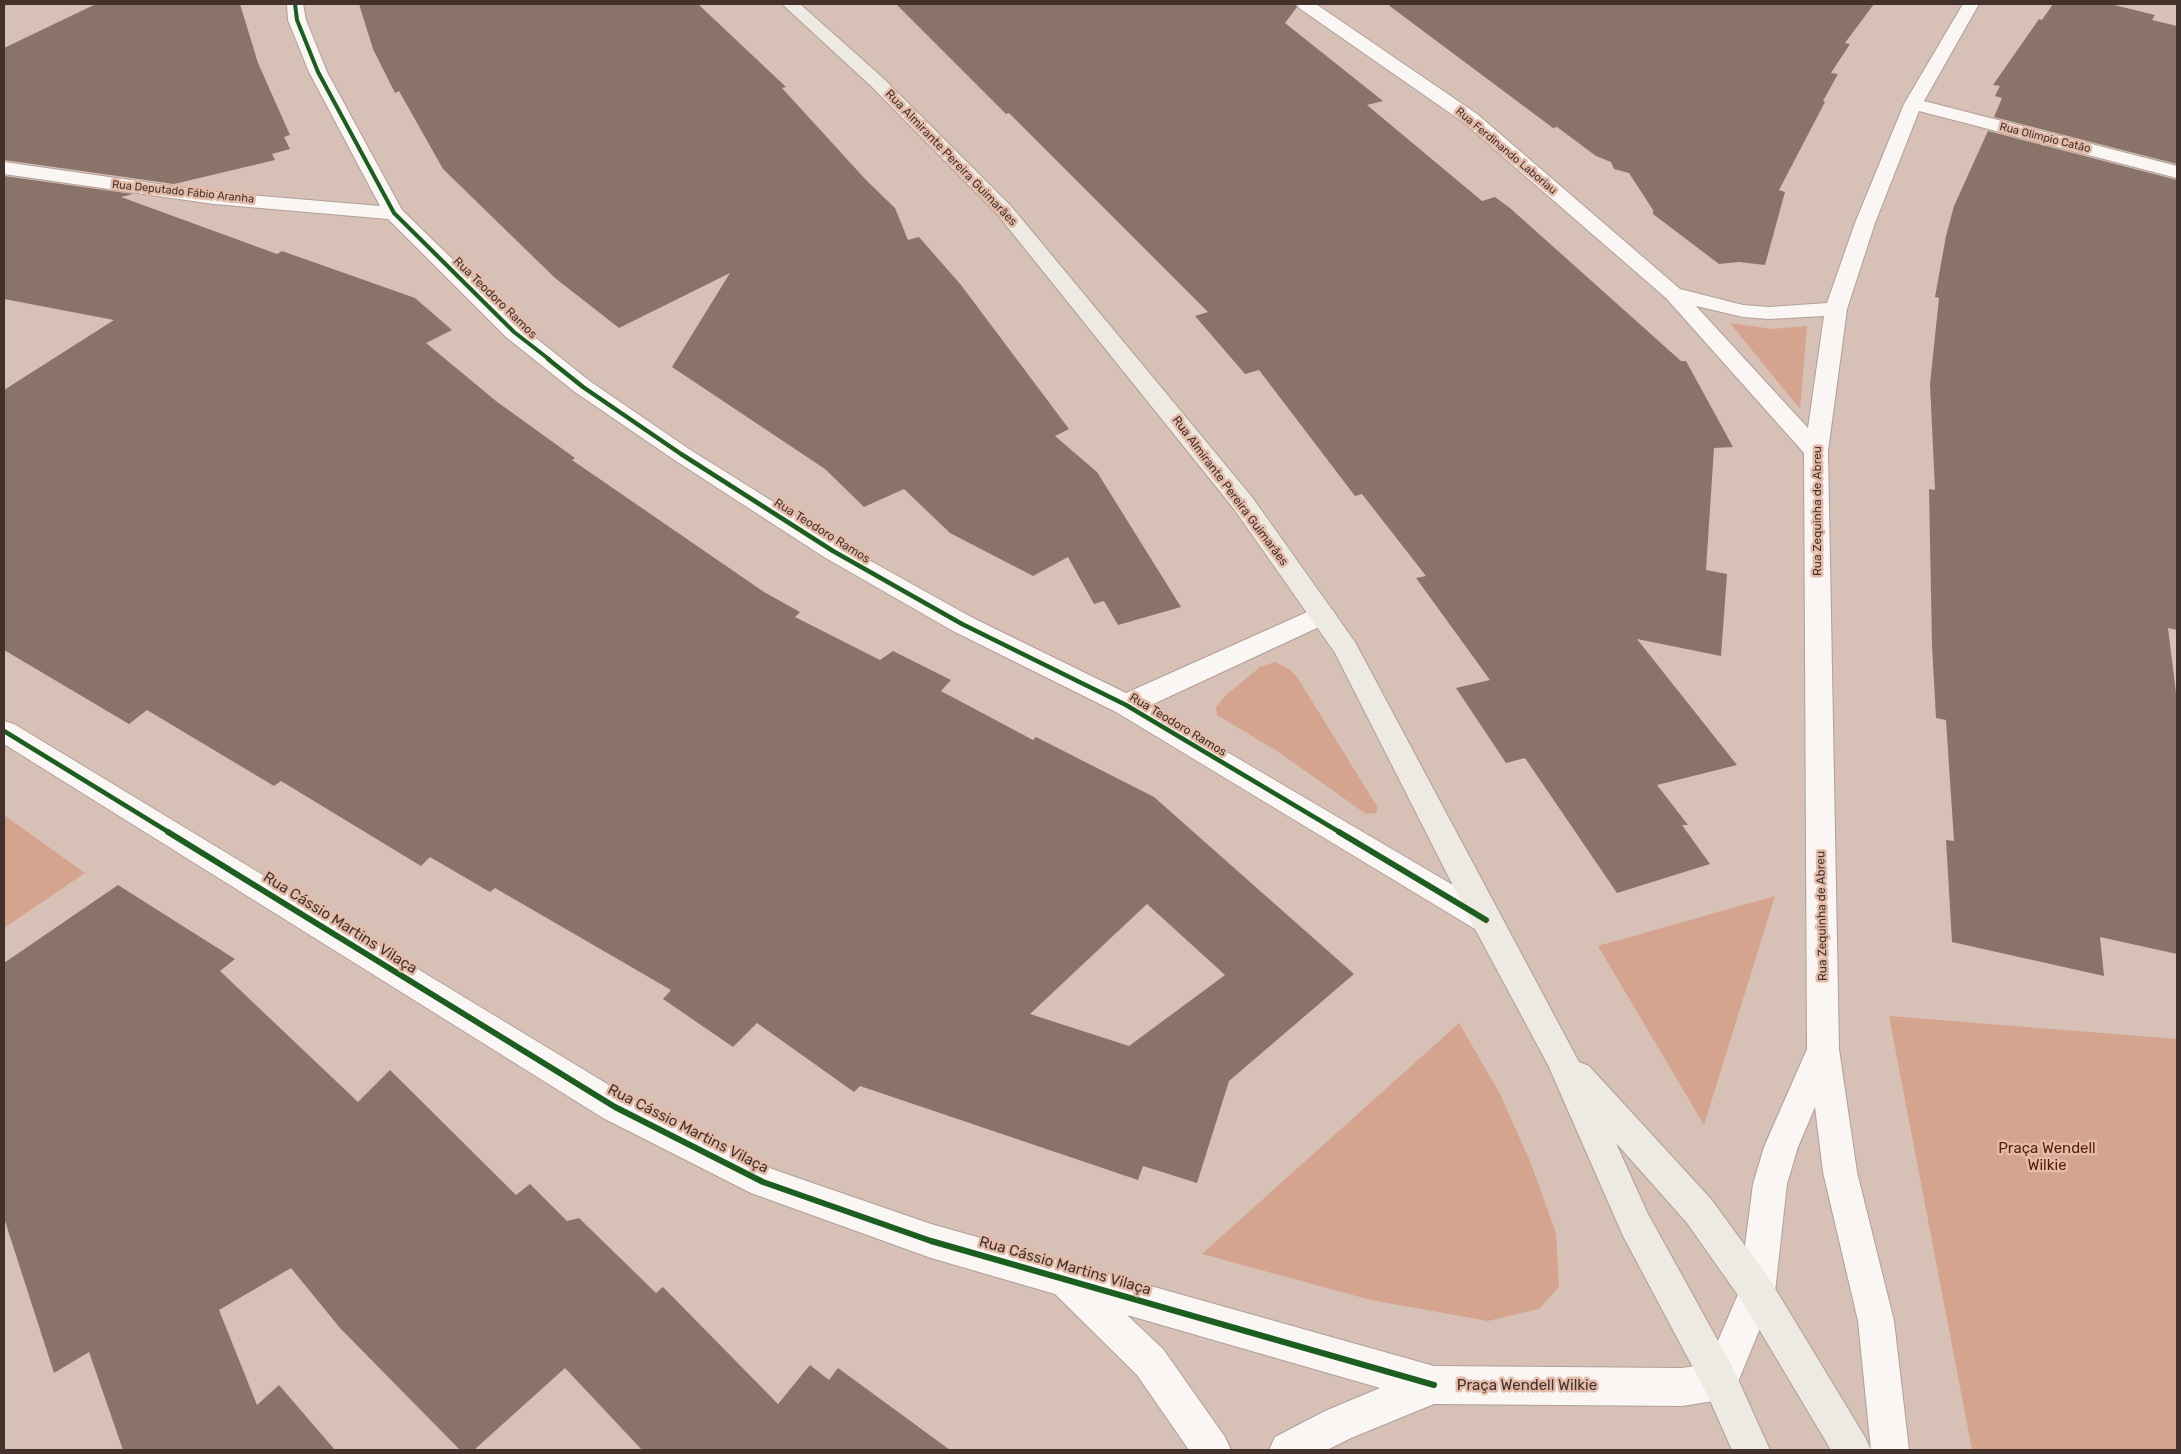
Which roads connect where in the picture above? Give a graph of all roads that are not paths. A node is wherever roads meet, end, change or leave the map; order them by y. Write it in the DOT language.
graph roads {
  1 [pos="295,4"];
  2 [pos="790,4"];
  3 [pos="1305,4"];
  4 [pos="1971,4"];
  5 [pos="1912,104"];
  6 [pos="4,168"];
  7 [pos="2177,172"];
  8 [pos="394,212"];
  9 [pos="1673,294"];
  10 [pos="1836,309"];
  11 [pos="1816,451"];
  12 [pos="1323,615"];
  13 [pos="1126,705"];
  14 [pos="4,730"];
  15 [pos="1486,920"];
  16 [pos="1823,1049"];
  17 [pos="1561,1058"];
  18 [pos="1066,1279"];
  19 [pos="1758,1292"];
  20 [pos="1720,1381"];
  21 [pos="1434,1385"];
  22 [pos="1212,1450"];
  23 [pos="1288,1450"];
  24 [pos="1751,1450"];
  25 [pos="1852,1450"];
  26 [pos="1890,1450"];
  1 -- 8 [label="street, Rua Teodoro Ramos"];
  2 -- 12 [label="main road, Rua Almirante Pereira Guimarães"];
  3 -- 9 [label="street, Rua Ferdinando Laboriau"];
  4 -- 5 [label="street, Rua Zequinha de Abreu"];
  5 -- 7 [label="street, Rua Olimpio Catão"];
  5 -- 10 [label="street, Rua Zequinha de Abreu"];
  6 -- 8 [label="street, Rua Deputado Fábio Aranha"];
  8 -- 13 [label="street, Rua Teodoro Ramos"];
  9 -- 10 [label="street, Rua Ferdinando Laboriau"];
  9 -- 11 [label="street, Rua Ferdinando Laboriau"];
  10 -- 11 [label="street, Rua Zequinha de Abreu"];
  11 -- 16 [label="street, Rua Zequinha de Abreu"];
  12 -- 13 [label="street, Rua Teodoro Ramos"];
  12 -- 15 [label="main road, Rua Almirante Pereira Guimarães"];
  13 -- 15 [label="street, Rua Teodoro Ramos"];
  14 -- 18 [label="street, Rua Cássio Martins Vilaça"];
  15 -- 17 [label="main road, Rua Almirante Pereira Guimarães"];
  16 -- 19 [label="street, Rua Zequinha de Abreu"];
  16 -- 26 [label="street, Rua Zequinha de Abreu"];
  17 -- 19 [label="main road, Rua Almirante Pereira Guimarães"];
  17 -- 20 [label="main road, Rua Almirante Pereira Guimarães"];
  18 -- 21 [label="street, Rua Cássio Martins Vilaça"];
  18 -- 22 [label="street, Rua Cássio Martins Vilaça"];
  19 -- 20 [label="street, Rua Zequinha de Abreu"];
  19 -- 25 [label="main road, Rua Almirante Pereira Guimarães"];
  20 -- 21 [label="street, Praça Wendell Wilkie"];
  20 -- 24 [label="main road, Rua Almirante Pereira Guimarães"];
  21 -- 23 [label="street, Praça Wendell Wilkie"];
}
